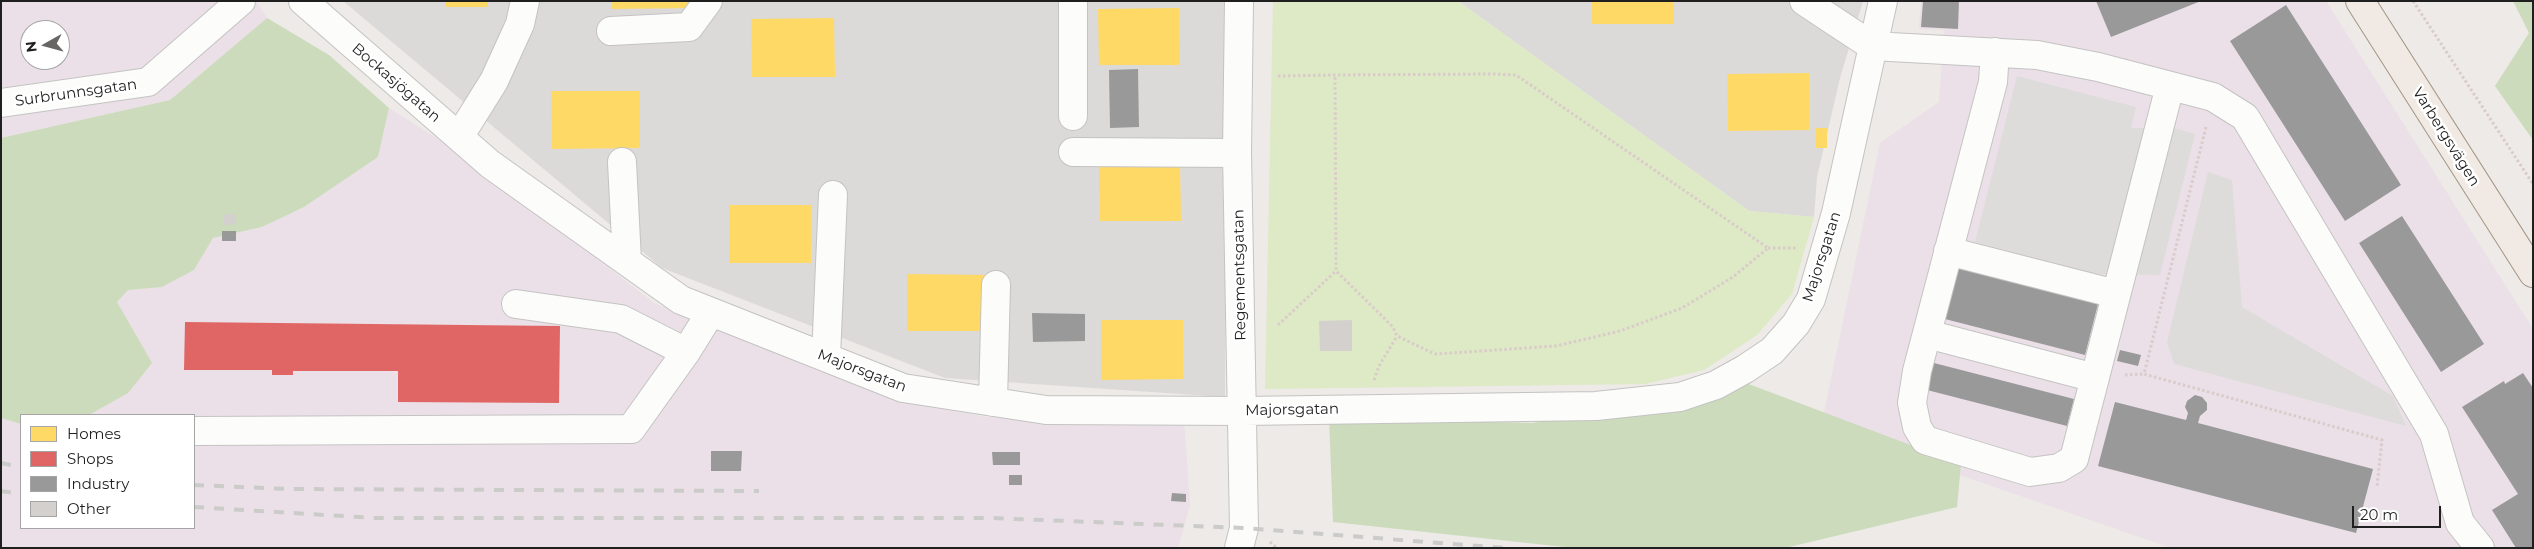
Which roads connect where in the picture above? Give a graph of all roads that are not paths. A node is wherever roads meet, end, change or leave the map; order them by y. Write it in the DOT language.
graph roads {
  1 [pos="241,1"];
  2 [pos="302,1"];
  3 [pos="525,1"];
  4 [pos="708,1"];
  5 [pos="1073,1"];
  6 [pos="1239,1"];
  7 [pos="1804,1"];
  8 [pos="1883,1"];
  9 [pos="2360,1"];
  10 [pos="611,31"];
  11 [pos="1872,46"];
  12 [pos="1995,52"];
  13 [pos="2170,86"];
  14 [pos="1,103"];
  15 [pos="1073,116"];
  16 [pos="458,137"];
  17 [pos="1073,152"];
  18 [pos="1237,153"];
  19 [pos="622,162"];
  20 [pos="490,164"];
  21 [pos="833,195"];
  22 [pos="1948,251"];
  23 [pos="627,261"];
  24 [pos="2533,273"];
  25 [pos="996,285"];
  26 [pos="2116,294"];
  27 [pos="516,304"];
  28 [pos="711,312"];
  29 [pos="1926,334"];
  30 [pos="686,352"];
  31 [pos="826,357"];
  32 [pos="2095,378"];
  33 [pos="993,402"];
  34 [pos="1243,411"];
  35 [pos="195,431"];
  36 [pos="1239,548"];
  37 [pos="2480,548"];
  1 -- 14 [label="street, Surbrunnsgatan"];
  2 -- 16 [label="street, Bockasjögatan"];
  3 -- 16 [label="street"];
  4 -- 10 [label="street"];
  5 -- 15 [label="street"];
  6 -- 18 [label="street, Regementsgatan"];
  7 -- 11 [label="street"];
  8 -- 11 [label="street, Majorsgatan"];
  9 -- 24 [label="main road, Varbergsvägen"];
  11 -- 12 [label="street"];
  11 -- 34 [label="street, Majorsgatan"];
  12 -- 13 [label="street"];
  12 -- 22 [label="street"];
  13 -- 26 [label="street"];
  13 -- 37 [label="street"];
  16 -- 20 [label="street, Bockasjögatan"];
  17 -- 18 [label="street"];
  18 -- 34 [label="street, Regementsgatan"];
  19 -- 23 [label="street"];
  20 -- 23 [label="street, Majorsgatan"];
  21 -- 31 [label="street"];
  22 -- 26 [label="street"];
  22 -- 29 [label="street"];
  23 -- 28 [label="street, Majorsgatan"];
  25 -- 33 [label="street"];
  26 -- 32 [label="street"];
  27 -- 30 [label="street"];
  28 -- 30 [label="street"];
  28 -- 31 [label="street, Majorsgatan"];
  29 -- 32 [label="street"];
  29 -- 32 [label="street"];
  30 -- 35 [label="street"];
  31 -- 33 [label="street, Majorsgatan"];
  33 -- 34 [label="street, Majorsgatan"];
  34 -- 36 [label="street, Regementsgatan"];
}
